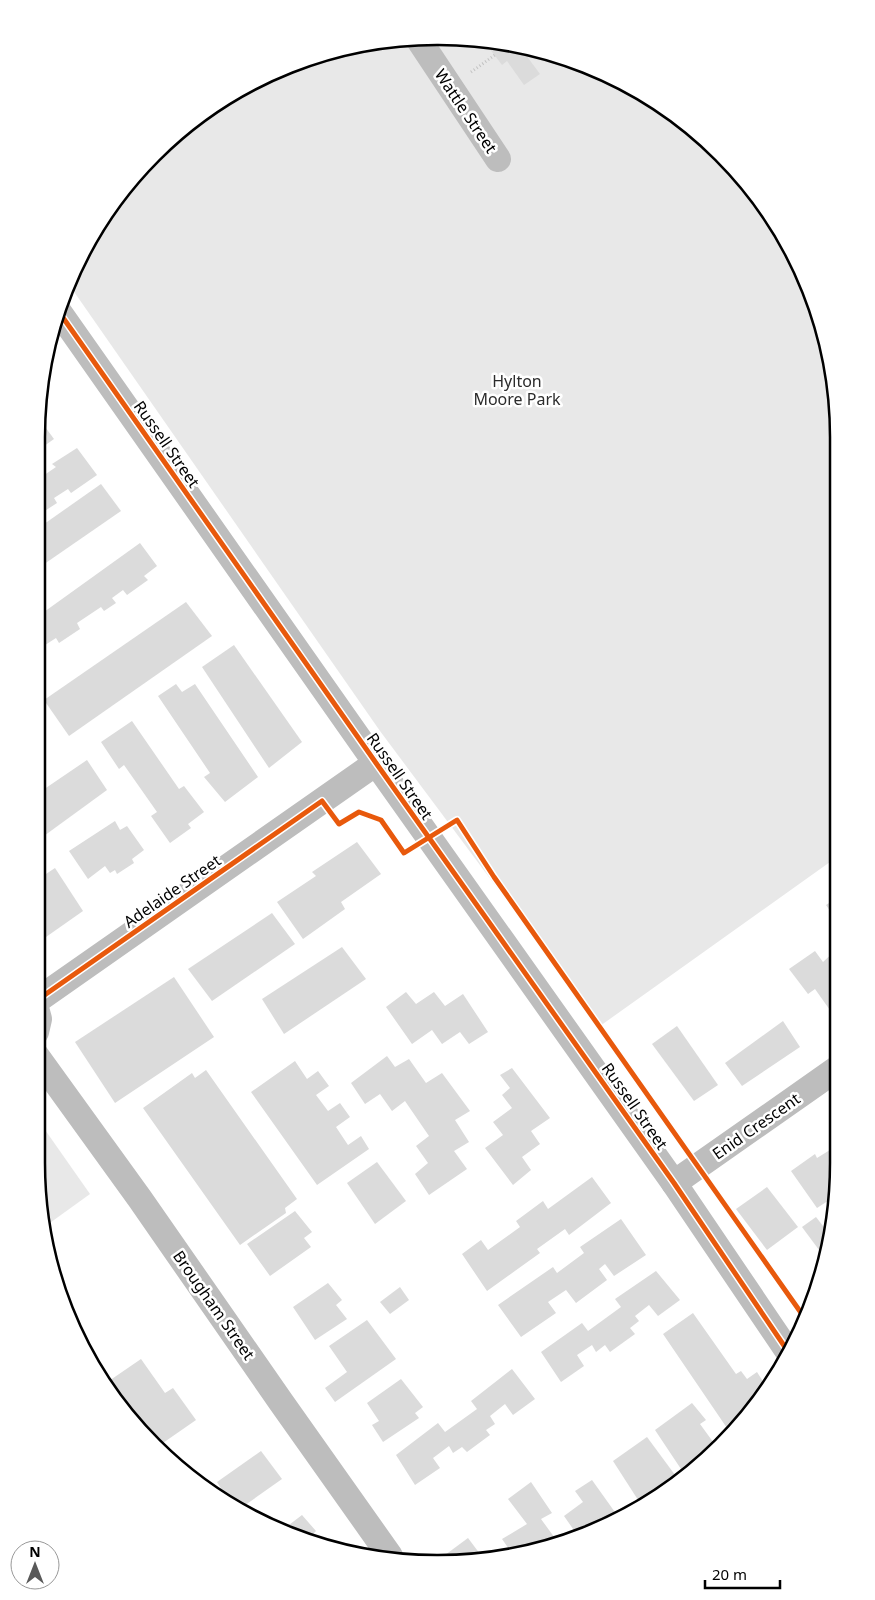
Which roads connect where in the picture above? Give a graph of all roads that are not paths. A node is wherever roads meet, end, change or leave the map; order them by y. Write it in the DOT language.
graph roads {
  1 [pos="423,46"];
  2 [pos="498,159"];
  3 [pos="64,319"];
  4 [pos="376,763"];
  5 [pos="45,995"];
  6 [pos="45,1067"];
  7 [pos="830,1074"];
  8 [pos="674,1183"];
  9 [pos="784,1346"];
  10 [pos="387,1552"];
  1 -- 2 [label="street, Wattle Street"];
  3 -- 4 [label="street, Russell Street"];
  4 -- 5 [label="street, Adelaide Street"];
  4 -- 8 [label="street, Russell Street"];
  6 -- 10 [label="street, Brougham Street"];
  7 -- 8 [label="street, Enid Crescent"];
  8 -- 9 [label="street, Russell Street"];
}
